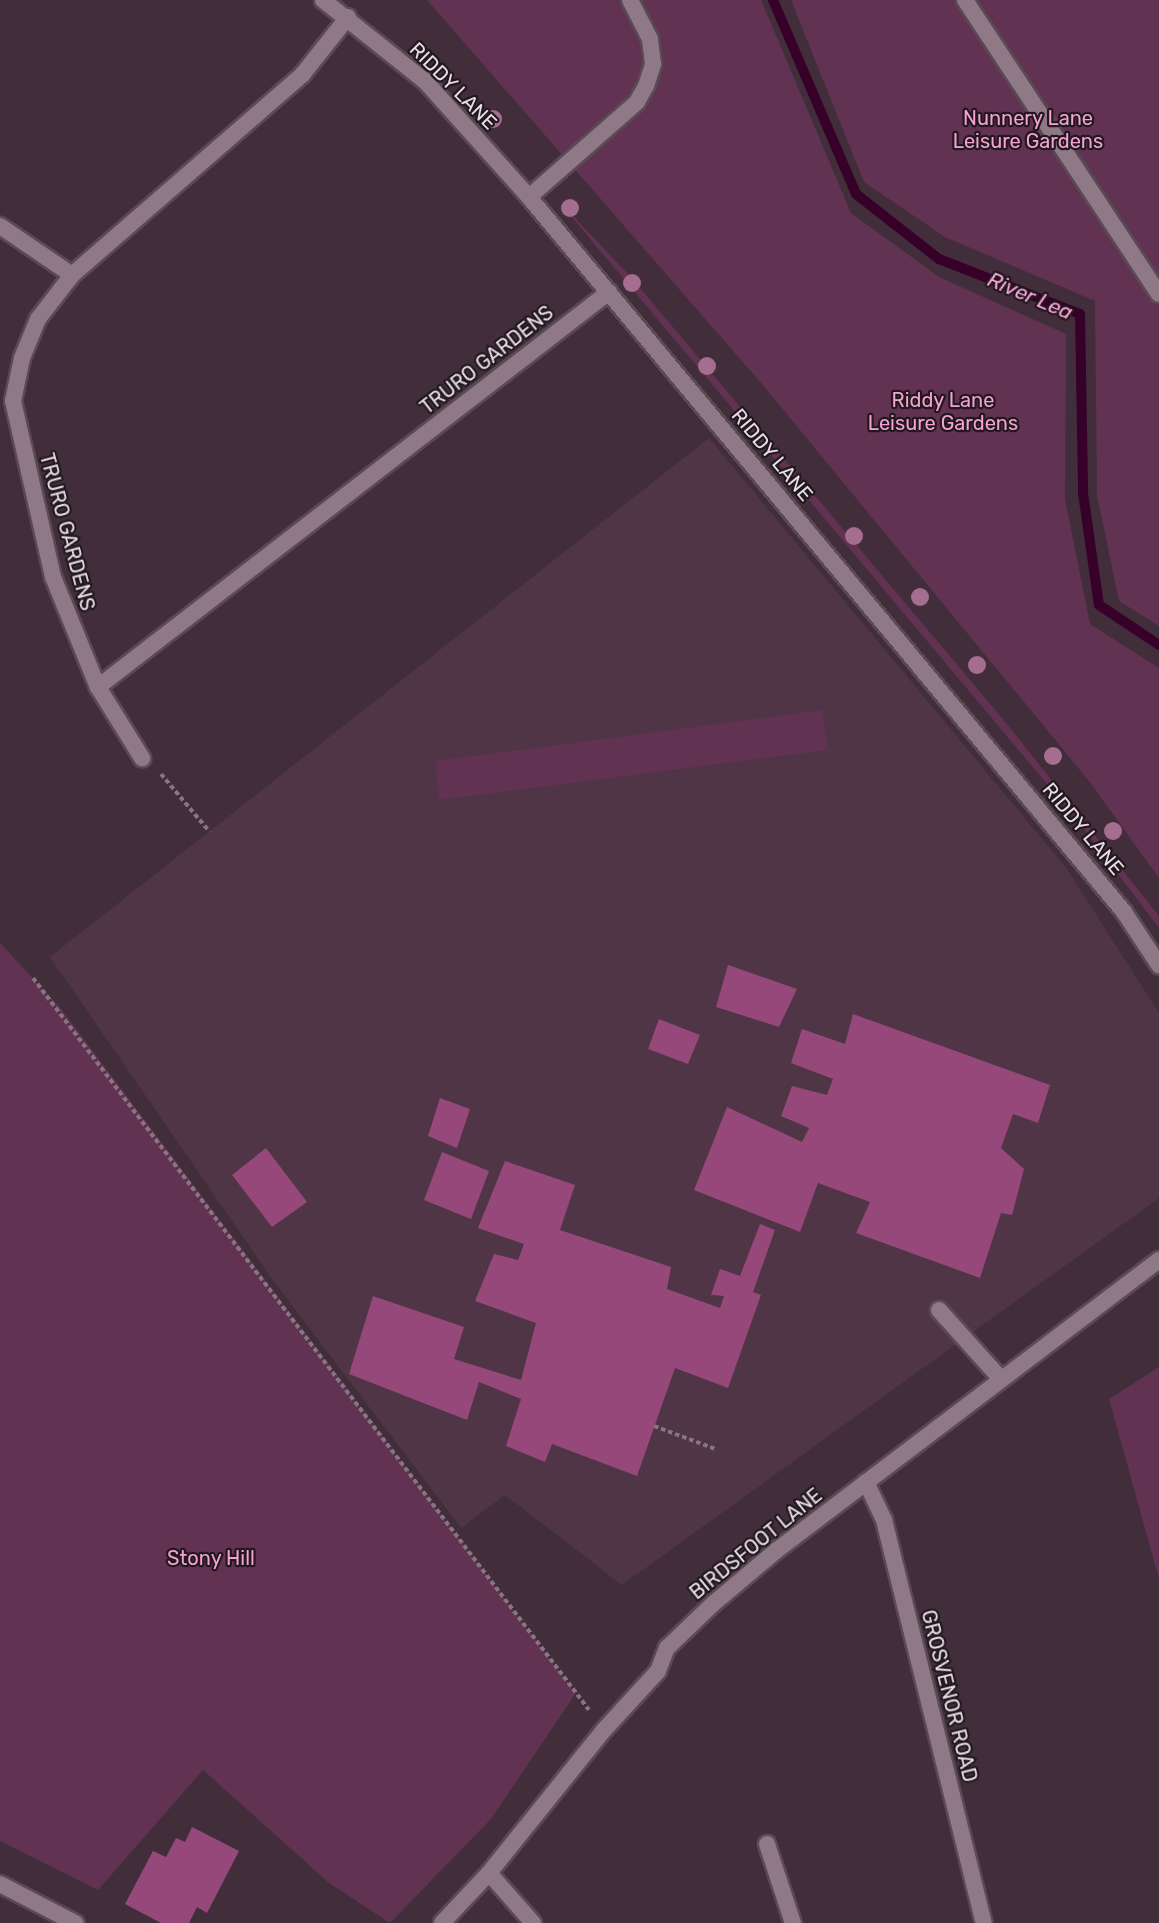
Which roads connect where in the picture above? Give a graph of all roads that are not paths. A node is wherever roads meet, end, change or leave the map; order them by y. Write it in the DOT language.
graph roads {
  1 [pos="323,0"];
  2 [pos="630,0"];
  3 [pos="965,0"];
  4 [pos="348,17"];
  5 [pos="529,196"];
  6 [pos="0,226"];
  7 [pos="72,275"];
  8 [pos="1158,291"];
  9 [pos="609,292"];
  10 [pos="98,687"];
  11 [pos="142,758"];
  12 [pos="1159,965"];
  13 [pos="1159,1260"];
  14 [pos="939,1310"];
  15 [pos="1001,1379"];
  16 [pos="866,1482"];
  17 [pos="766,1844"];
  18 [pos="489,1873"];
  19 [pos="0,1884"];
  20 [pos="75,1923"];
  21 [pos="442,1923"];
  22 [pos="532,1923"];
  23 [pos="793,1923"];
  24 [pos="984,1923"];
  1 -- 4 [label="street, RIDDY LANE"];
  2 -- 5 [label="street"];
  3 -- 8 [label="street"];
  4 -- 5 [label="street, RIDDY LANE"];
  4 -- 7 [label="street, TRURO GARDENS"];
  5 -- 9 [label="street, RIDDY LANE"];
  6 -- 7 [label="street"];
  7 -- 10 [label="street, TRURO GARDENS"];
  9 -- 10 [label="street, TRURO GARDENS"];
  9 -- 12 [label="street, RIDDY LANE"];
  10 -- 11 [label="street"];
  13 -- 15 [label="street, BIRDSFOOT LANE"];
  14 -- 15 [label="street"];
  15 -- 16 [label="street, BIRDSFOOT LANE"];
  16 -- 18 [label="street, BIRDSFOOT LANE"];
  16 -- 24 [label="street, GROSVENOR ROAD"];
  17 -- 23 [label="street"];
  18 -- 21 [label="street, BIRDSFOOT LANE"];
  18 -- 22 [label="street"];
  19 -- 20 [label="street"];
}
